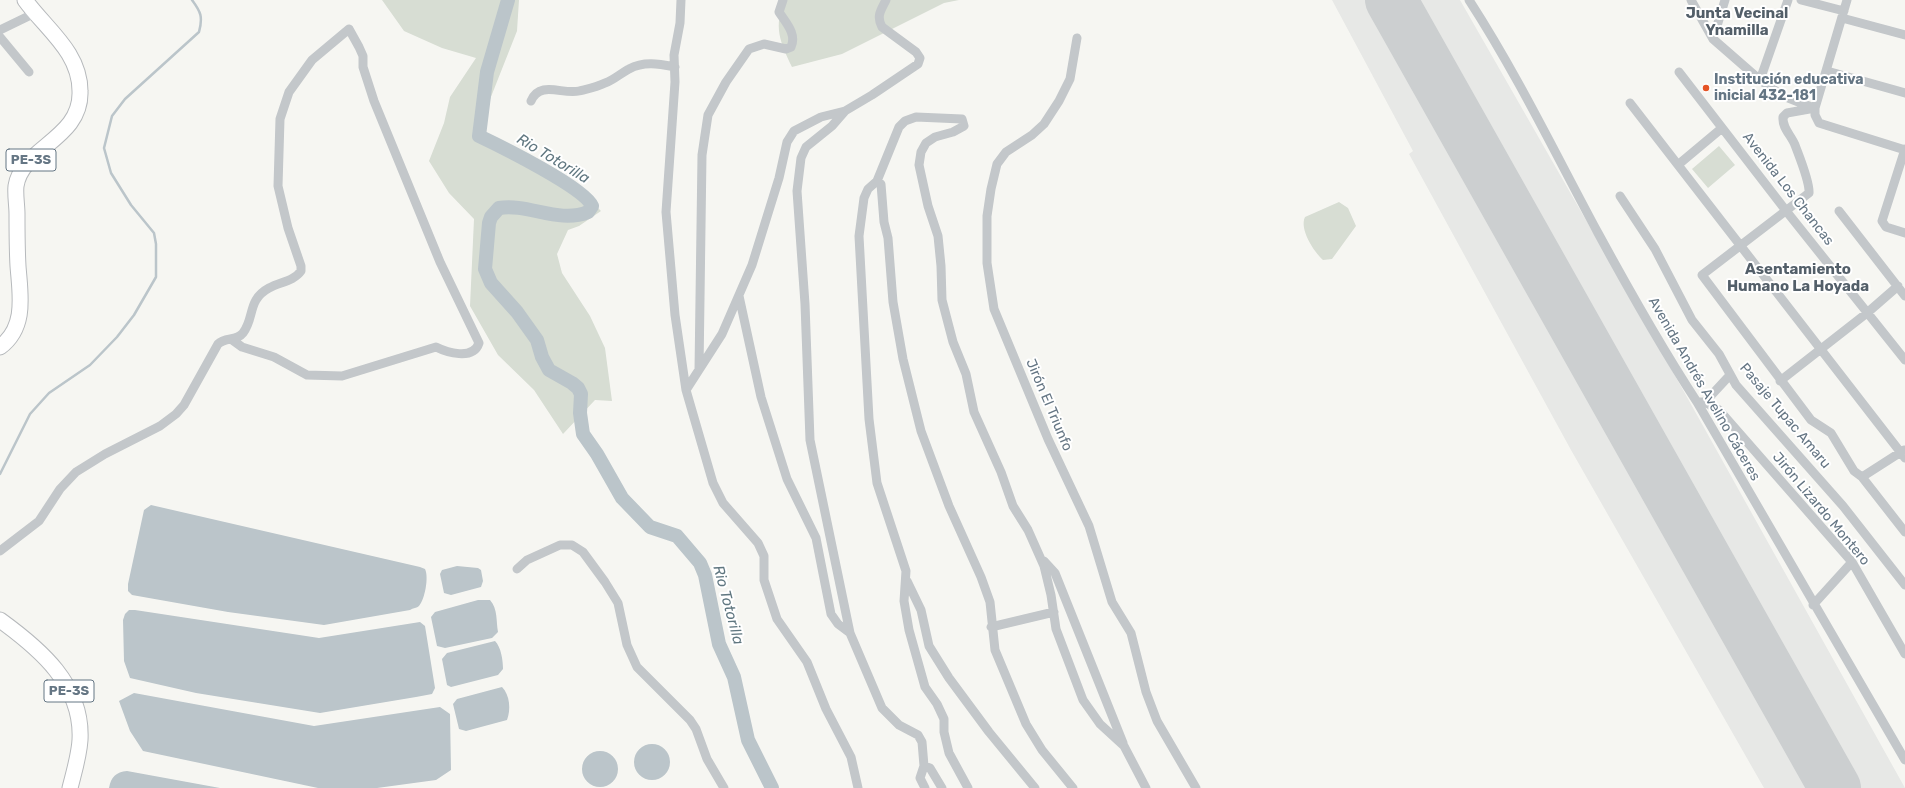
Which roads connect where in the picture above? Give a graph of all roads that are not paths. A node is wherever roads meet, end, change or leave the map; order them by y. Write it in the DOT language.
graph roads {
  1 [pos="25,0"];
  2 [pos="681,0"];
  3 [pos="783,0"];
  4 [pos="886,0"];
  5 [pos="1469,0"];
  6 [pos="1691,0"];
  7 [pos="1725,0"];
  8 [pos="1788,0"];
  9 [pos="1801,0"];
  10 [pos="1847,0"];
  11 [pos="35,13"];
  12 [pos="1843,15"];
  13 [pos="0,30"];
  14 [pos="1905,35"];
  15 [pos="0,37"];
  16 [pos="1077,38"];
  17 [pos="1713,38"];
  18 [pos="675,68"];
  19 [pos="1827,71"];
  20 [pos="29,72"];
  21 [pos="1680,72"];
  22 [pos="1760,80"];
  23 [pos="1905,93"];
  24 [pos="531,101"];
  25 [pos="1630,102"];
  26 [pos="1815,108"];
  27 [pos="845,111"];
  28 [pos="1722,128"];
  29 [pos="1905,150"];
  30 [pos="1679,164"];
  31 [pos="877,181"];
  32 [pos="1620,196"];
  33 [pos="1840,211"];
  34 [pos="1787,212"];
  35 [pos="1905,233"];
  36 [pos="1742,246"];
  37 [pos="1898,286"];
  38 [pos="739,296"];
  39 [pos="1905,296"];
  40 [pos="1867,313"];
  41 [pos="231,339"];
  42 [pos="0,347"];
  43 [pos="1820,349"];
  44 [pos="1905,360"];
  45 [pos="699,372"];
  46 [pos="1730,375"];
  47 [pos="1780,381"];
  48 [pos="686,390"];
  49 [pos="1701,402"];
  50 [pos="1903,453"];
  51 [pos="1862,477"];
  52 [pos="1905,532"];
  53 [pos="0,551"];
  54 [pos="1039,556"];
  55 [pos="1852,562"];
  56 [pos="517,568"];
  57 [pos="906,580"];
  58 [pos="1905,585"];
  59 [pos="1813,605"];
  60 [pos="1054,612"];
  61 [pos="0,620"];
  62 [pos="991,627"];
  63 [pos="850,633"];
  64 [pos="1905,654"];
  65 [pos="1124,746"];
  66 [pos="1904,754"];
  67 [pos="924,766"];
  68 [pos="70,788"];
  69 [pos="724,788"];
  70 [pos="858,788"];
  71 [pos="924,788"];
  72 [pos="942,788"];
  73 [pos="968,788"];
  74 [pos="1035,788"];
  75 [pos="1073,788"];
  76 [pos="1146,788"];
  77 [pos="1196,788"];
  1 -- 11 [label="highway, PE-3S"];
  2 -- 18 [label="street"];
  3 -- 45 [label="street"];
  4 -- 27 [label="street"];
  5 -- 49 [label="street, Avenida Andrés Avelino Cáceres"];
  6 -- 17 [label="street"];
  7 -- 17 [label="street"];
  8 -- 22 [label="street"];
  9 -- 12 [label="street"];
  10 -- 12 [label="street"];
  11 -- 13 [label="street"];
  11 -- 42 [label="highway, PE-3S"];
  12 -- 14 [label="street"];
  12 -- 19 [label="street"];
  15 -- 20 [label="street"];
  16 -- 77 [label="street, Jirón El Triunfo"];
  17 -- 22 [label="street"];
  18 -- 24 [label="street"];
  18 -- 48 [label="street"];
  19 -- 23 [label="street"];
  19 -- 26 [label="street"];
  21 -- 28 [label="street, Avenida Los Chancas"];
  22 -- 26 [label="street"];
  25 -- 30 [label="street"];
  26 -- 29 [label="street"];
  26 -- 34 [label="street"];
  27 -- 38 [label="street"];
  27 -- 63 [label="street"];
  28 -- 30 [label="street"];
  28 -- 34 [label="street, Avenida Los Chancas"];
  29 -- 35 [label="street"];
  30 -- 36 [label="street"];
  31 -- 54 [label="street"];
  31 -- 57 [label="street"];
  31 -- 62 [label="street"];
  32 -- 46 [label="street, Pasaje Tupac Amaru"];
  33 -- 37 [label="street"];
  34 -- 36 [label="street"];
  34 -- 40 [label="street, Avenida Los Chancas"];
  36 -- 43 [label="street"];
  36 -- 47 [label="street"];
  37 -- 39 [label="street"];
  37 -- 40 [label="street"];
  38 -- 45 [label="street"];
  38 -- 63 [label="street"];
  40 -- 43 [label="street"];
  40 -- 44 [label="street, Avenida Los Chancas"];
  41 -- 41 [label="street"];
  41 -- 53 [label="street"];
  43 -- 47 [label="street"];
  43 -- 50 [label="street"];
  45 -- 48 [label="street"];
  46 -- 49 [label="street"];
  46 -- 58 [label="street, Pasaje Tupac Amaru"];
  47 -- 51 [label="street"];
  48 -- 70 [label="street"];
  49 -- 55 [label="street, Jirón Lizardo Montero"];
  49 -- 59 [label="street, Avenida Andrés Avelino Cáceres"];
  50 -- 51 [label="street"];
  51 -- 52 [label="street"];
  54 -- 60 [label="street"];
  54 -- 65 [label="street"];
  55 -- 59 [label="street"];
  55 -- 64 [label="street, Jirón Lizardo Montero"];
  56 -- 69 [label="street"];
  57 -- 73 [label="street"];
  57 -- 74 [label="street"];
  59 -- 66 [label="street, Avenida Andrés Avelino Cáceres"];
  60 -- 62 [label="street"];
  60 -- 65 [label="street"];
  61 -- 68 [label="highway, PE-3S"];
  62 -- 75 [label="street"];
  63 -- 67 [label="street"];
  65 -- 76 [label="street"];
  67 -- 71 [label="street"];
  67 -- 72 [label="street"];
}
